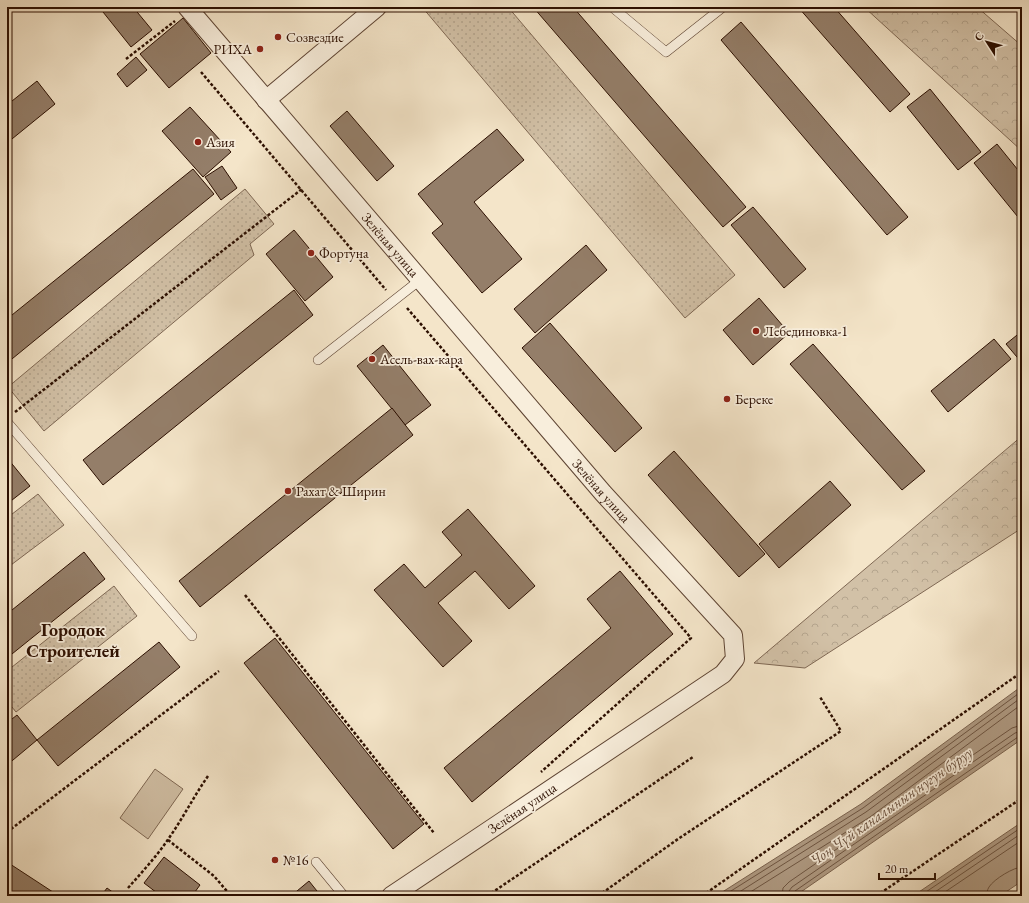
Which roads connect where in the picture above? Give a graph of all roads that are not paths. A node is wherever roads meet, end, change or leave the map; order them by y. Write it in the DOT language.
graph roads {
  1 [pos="377,7"];
  2 [pos="612,7"];
  3 [pos="723,7"];
  4 [pos="180,11"];
  5 [pos="266,100"];
  6 [pos="420,280"];
  7 [pos="318,360"];
  8 [pos="7,422"];
  9 [pos="192,636"];
  10 [pos="316,862"];
  11 [pos="344,896"];
  12 [pos="391,896"];
  1 -- 5 [label="street"];
  2 -- 3 [label="lane"];
  4 -- 5 [label="street, Зелёная улица"];
  5 -- 6 [label="street, Зелёная улица"];
  6 -- 7 [label="lane"];
  6 -- 12 [label="street, Зелёная улица"];
  8 -- 9 [label="lane"];
  10 -- 11 [label="lane"];
}
